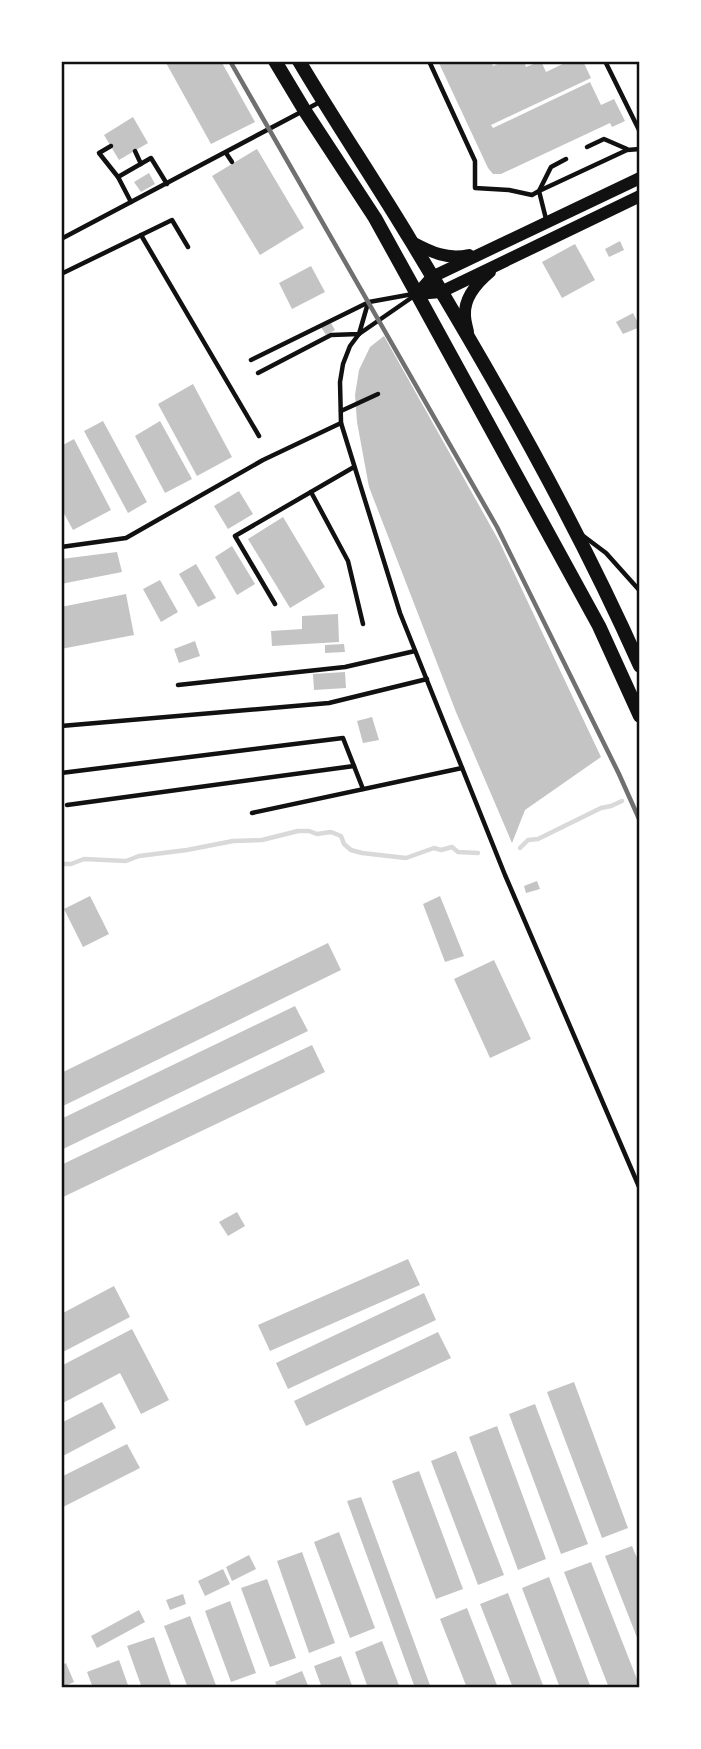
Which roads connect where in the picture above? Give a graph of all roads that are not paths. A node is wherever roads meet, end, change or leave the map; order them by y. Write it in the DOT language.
graph roads {
  1 [pos="275,61"];
  2 [pos="299,61"];
  3 [pos="429,61"];
  4 [pos="605,61"];
  5 [pos="322,101"];
  6 [pos="305,110"];
  7 [pos="640,132"];
  8 [pos="111,146"];
  9 [pos="587,147"];
  10 [pos="627,149"];
  11 [pos="640,149"];
  12 [pos="135,151"];
  13 [pos="226,153"];
  14 [pos="566,159"];
  15 [pos="232,162"];
  16 [pos="141,164"];
  17 [pos="118,177"];
  18 [pos="640,178"];
  19 [pos="167,184"];
  20 [pos="539,191"];
  21 [pos="640,197"];
  22 [pos="131,202"];
  23 [pos="547,223"];
  24 [pos="141,235"];
  25 [pos="61,239"];
  26 [pos="412,242"];
  27 [pos="188,247"];
  28 [pos="490,250"];
  29 [pos="497,265"];
  30 [pos="61,274"];
  31 [pos="432,277"];
  32 [pos="441,292"];
  33 [pos="417,294"];
  34 [pos="369,302"];
  35 [pos="359,334"];
  36 [pos="470,343"];
  37 [pos="251,360"];
  38 [pos="258,373"];
  39 [pos="378,394"];
  40 [pos="341,411"];
  41 [pos="341,423"];
  42 [pos="259,436"];
  43 [pos="354,467"];
  44 [pos="311,492"];
  45 [pos="573,528"];
  46 [pos="61,547"];
  47 [pos="640,592"];
  48 [pos="275,604"];
  49 [pos="363,624"];
  50 [pos="415,651"];
  51 [pos="640,666"];
  52 [pos="427,679"];
  53 [pos="178,685"];
  54 [pos="640,716"];
  55 [pos="61,726"];
  56 [pos="354,766"];
  57 [pos="462,768"];
  58 [pos="61,773"];
  59 [pos="363,789"];
  60 [pos="67,805"];
  61 [pos="251,813"];
  62 [pos="640,1189"];
  1 -- 6 [label="highway"];
  2 -- 5 [label="highway"];
  3 -- 20 [label="lane"];
  4 -- 7 [label="lane"];
  5 -- 6 [label="lane"];
  5 -- 26 [label="highway"];
  6 -- 13 [label="lane"];
  6 -- 33 [label="highway"];
  8 -- 17 [label="lane"];
  9 -- 10 [label="lane"];
  10 -- 11 [label="lane"];
  10 -- 20 [label="lane"];
  12 -- 16 [label="lane"];
  13 -- 15 [label="lane"];
  13 -- 19 [label="lane"];
  14 -- 20 [label="lane"];
  16 -- 17 [label="lane"];
  16 -- 19 [label="lane"];
  17 -- 22 [label="lane"];
  18 -- 23 [label="main road"];
  19 -- 22 [label="lane"];
  20 -- 23 [label="lane"];
  21 -- 29 [label="main road"];
  22 -- 25 [label="lane"];
  23 -- 28 [label="main road"];
  24 -- 27 [label="lane"];
  24 -- 30 [label="lane"];
  24 -- 42 [label="lane"];
  26 -- 28 [label="main road"];
  26 -- 31 [label="highway"];
  28 -- 31 [label="main road"];
  29 -- 32 [label="main road"];
  29 -- 36 [label="main road"];
  31 -- 32 [label="highway"];
  31 -- 33 [label="main road"];
  32 -- 33 [label="main road"];
  32 -- 36 [label="highway"];
  33 -- 34 [label="lane"];
  33 -- 35 [label="lane"];
  33 -- 54 [label="highway"];
  34 -- 35 [label="lane"];
  34 -- 37 [label="lane"];
  35 -- 38 [label="lane"];
  35 -- 40 [label="lane"];
  36 -- 45 [label="highway"];
  39 -- 40 [label="lane"];
  40 -- 41 [label="lane"];
  41 -- 43 [label="lane"];
  41 -- 46 [label="lane"];
  43 -- 44 [label="lane"];
  43 -- 50 [label="lane"];
  44 -- 48 [label="lane"];
  44 -- 49 [label="lane"];
  45 -- 47 [label="lane"];
  45 -- 51 [label="highway"];
  50 -- 52 [label="lane"];
  50 -- 53 [label="lane"];
  52 -- 55 [label="lane"];
  52 -- 57 [label="lane"];
  56 -- 58 [label="lane"];
  56 -- 59 [label="lane"];
  56 -- 60 [label="lane"];
  57 -- 59 [label="lane"];
  57 -- 62 [label="lane"];
  59 -- 61 [label="lane"];
}
